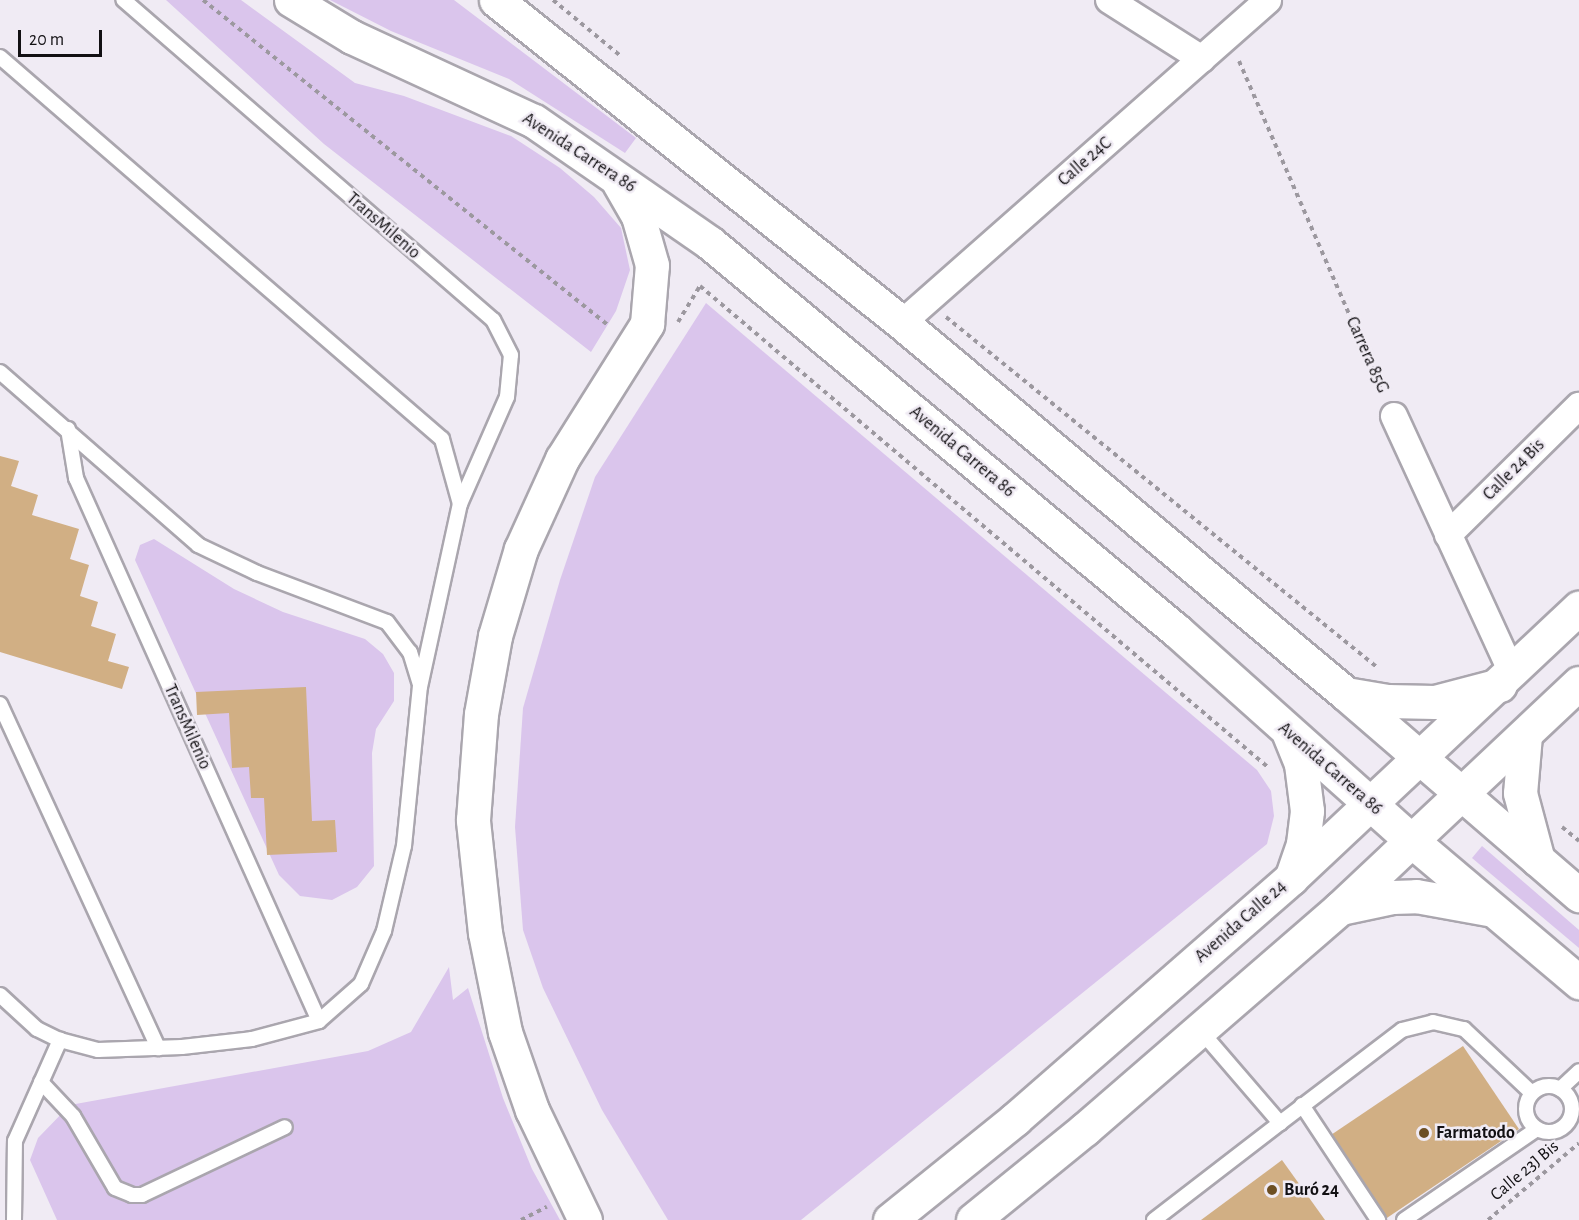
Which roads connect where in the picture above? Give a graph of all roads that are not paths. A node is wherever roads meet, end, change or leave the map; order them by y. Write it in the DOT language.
graph roads {
  1 [pos="123,0"];
  2 [pos="291,0"];
  3 [pos="496,0"];
  4 [pos="1109,0"];
  5 [pos="1268,0"];
  6 [pos="0,57"];
  7 [pos="1202,59"];
  8 [pos="613,174"];
  9 [pos="902,323"];
  10 [pos="0,372"];
  11 [pos="1579,406"];
  12 [pos="1394,416"];
  13 [pos="68,429"];
  14 [pos="460,504"];
  15 [pos="1448,535"];
  16 [pos="1579,608"];
  17 [pos="1506,679"];
  18 [pos="1579,683"];
  19 [pos="420,687"];
  20 [pos="1346,694"];
  21 [pos="0,704"];
  22 [pos="1288,732"];
  23 [pos="1525,735"];
  24 [pos="1421,758"];
  25 [pos="1462,795"];
  26 [pos="1371,804"];
  27 [pos="1412,841"];
  28 [pos="1538,860"];
  29 [pos="1291,878"];
  30 [pos="1579,895"];
  31 [pos="1340,908"];
  32 [pos="1495,911"];
  33 [pos="1579,982"];
  34 [pos="0,995"];
  35 [pos="319,1021"];
  36 [pos="1200,1030"];
  37 [pos="60,1040"];
  38 [pos="158,1048"];
  39 [pos="1579,1071"];
  40 [pos="41,1082"];
  41 [pos="1560,1089"];
  42 [pos="1532,1093"];
  43 [pos="1302,1106"];
  44 [pos="1280,1123"];
  45 [pos="285,1127"];
  46 [pos="1537,1129"];
  47 [pos="14,1220"];
  48 [pos="585,1220"];
  49 [pos="890,1220"];
  50 [pos="973,1220"];
  51 [pos="1154,1220"];
  52 [pos="1378,1220"];
  53 [pos="1404,1220"];
  1 -- 14 [label="lane, TransMilenio"];
  2 -- 8 [label="main road, Avenida Carrera 86"];
  3 -- 9 [label="main road"];
  4 -- 7 [label="street"];
  5 -- 7 [label="street, Calle 24C"];
  6 -- 14 [label="lane, TransMilenio"];
  7 -- 9 [label="street, Calle 24C"];
  8 -- 22 [label="main road, Avenida Carrera 86"];
  8 -- 48 [label="main road"];
  9 -- 20 [label="main road"];
  10 -- 13 [label="lane, TransMilenio"];
  11 -- 15 [label="street, Calle 24 Bis"];
  12 -- 15 [label="street, Carrera 85G"];
  13 -- 19 [label="lane, TransMilenio"];
  13 -- 35 [label="lane, TransMilenio"];
  14 -- 19 [label="lane, TransMilenio"];
  15 -- 17 [label="street, Carrera 85G"];
  16 -- 17 [label="main road, Avenida Calle 24"];
  17 -- 20 [label="main road"];
  17 -- 24 [label="main road, Avenida Calle 24"];
  18 -- 23 [label="main road"];
  19 -- 35 [label="lane, TransMilenio"];
  20 -- 24 [label="main road"];
  21 -- 38 [label="lane"];
  22 -- 26 [label="main road, Avenida Carrera 86"];
  22 -- 29 [label="main road"];
  23 -- 25 [label="main road"];
  23 -- 28 [label="main road"];
  24 -- 25 [label="main road"];
  24 -- 26 [label="main road, Avenida Calle 24"];
  25 -- 27 [label="main road"];
  25 -- 28 [label="main road"];
  26 -- 27 [label="main road, Avenida Carrera 86"];
  26 -- 29 [label="main road, Avenida Calle 24"];
  27 -- 31 [label="main road"];
  27 -- 32 [label="main road, Avenida Carrera 86"];
  28 -- 30 [label="main road"];
  29 -- 49 [label="main road, Avenida Calle 24"];
  31 -- 32 [label="main road"];
  31 -- 36 [label="main road"];
  32 -- 33 [label="main road, Avenida Carrera 86"];
  34 -- 37 [label="lane, TransMilenio"];
  35 -- 38 [label="lane, TransMilenio"];
  36 -- 44 [label="lane"];
  36 -- 50 [label="main road"];
  37 -- 38 [label="lane, TransMilenio"];
  37 -- 40 [label="lane"];
  39 -- 41 [label="lane"];
  40 -- 45 [label="lane"];
  40 -- 47 [label="lane"];
  41 -- 42 [label="lane"];
  41 -- 46 [label="lane"];
  42 -- 43 [label="lane"];
  42 -- 46 [label="lane"];
  43 -- 44 [label="lane"];
  43 -- 52 [label="lane"];
  44 -- 51 [label="lane"];
  46 -- 53 [label="lane"];
}
